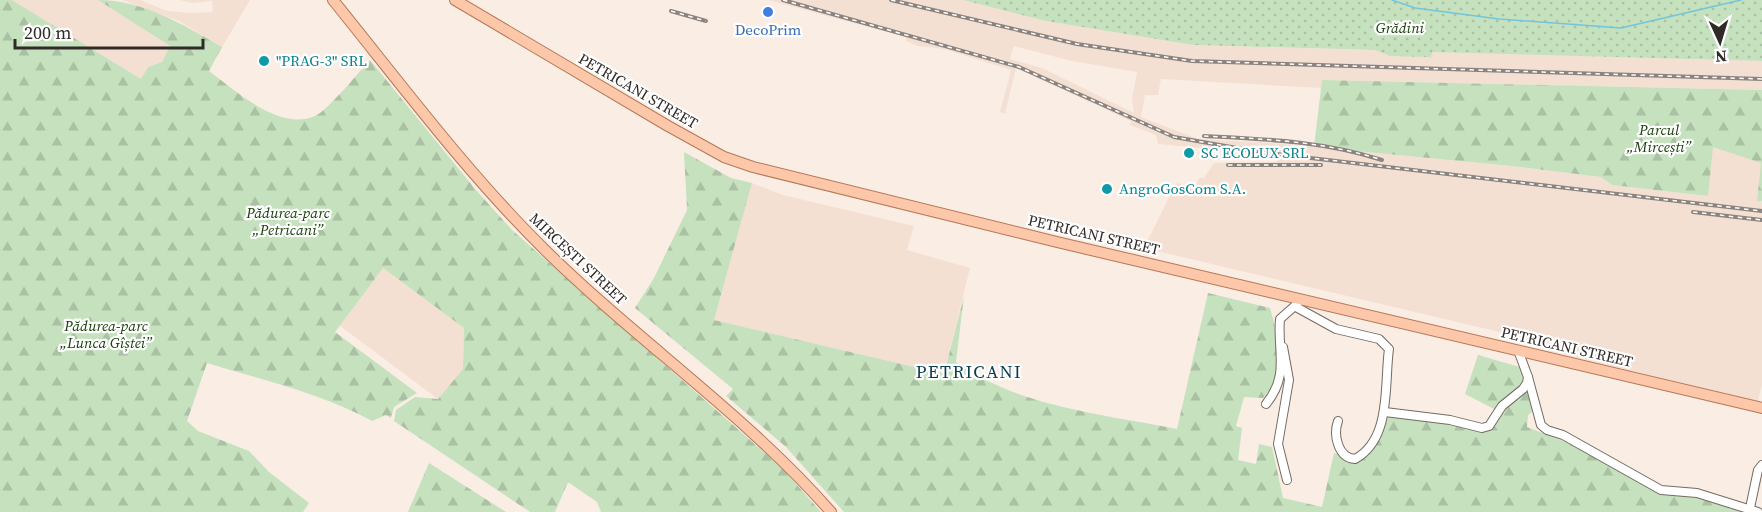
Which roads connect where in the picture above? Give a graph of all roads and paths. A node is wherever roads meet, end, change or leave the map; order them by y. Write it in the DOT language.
graph roads {
  1 [pos="333,0"];
  2 [pos="455,0"];
  3 [pos="1297,302"];
  4 [pos="1283,347"];
  5 [pos="1518,350"];
  6 [pos="1528,377"];
  7 [pos="1266,404"];
  8 [pos="1762,408"];
  9 [pos="1385,412"];
  10 [pos="1338,421"];
  11 [pos="1762,465"];
  12 [pos="1287,480"];
  13 [pos="1754,510"];
  14 [pos="831,512"];
  1 -- 14 [label="main road, MIRCEȘTI STREET"];
  2 -- 3 [label="main road, PETRICANI STREET"];
  3 -- 4 [label="street"];
  3 -- 5 [label="main road, PETRICANI STREET"];
  3 -- 9 [label="street"];
  4 -- 7 [label="street"];
  4 -- 12 [label="street"];
  5 -- 6 [label="street"];
  5 -- 8 [label="main road, PETRICANI STREET"];
  6 -- 9 [label="street"];
  6 -- 13 [label="street"];
  9 -- 10 [label="street"];
  11 -- 13 [label="street"];
}
